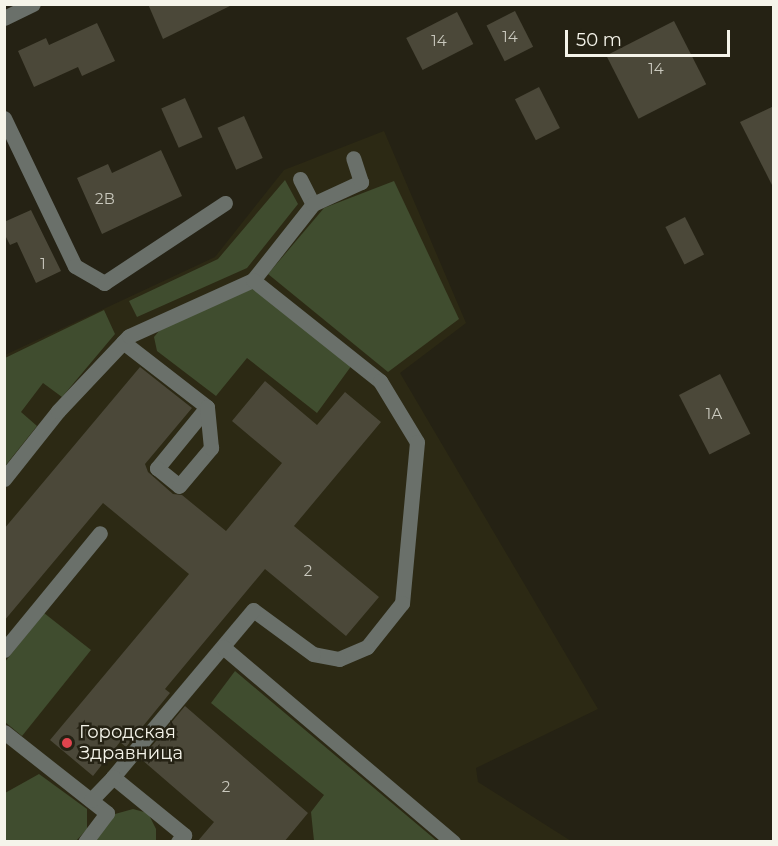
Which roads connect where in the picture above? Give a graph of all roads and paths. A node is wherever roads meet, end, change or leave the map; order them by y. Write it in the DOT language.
graph roads {
  1 [pos="33,4"];
  2 [pos="4,18"];
  3 [pos="4,118"];
  4 [pos="353,158"];
  5 [pos="300,179"];
  6 [pos="225,203"];
  7 [pos="313,204"];
  8 [pos="253,280"];
  9 [pos="123,342"];
  10 [pos="207,407"];
  11 [pos="4,479"];
  12 [pos="100,533"];
  13 [pos="223,647"];
  14 [pos="4,650"];
  15 [pos="4,732"];
  16 [pos="113,777"];
  17 [pos="92,800"];
  18 [pos="85,842"];
  19 [pos="178,842"];
  20 [pos="453,842"];
  1 -- 2 [label="street"];
  3 -- 6 [label="street"];
  4 -- 7 [label="street"];
  5 -- 7 [label="street"];
  7 -- 8 [label="street"];
  8 -- 9 [label="street"];
  8 -- 13 [label="street"];
  9 -- 10 [label="street"];
  9 -- 11 [label="street"];
  10 -- 10 [label="street"];
  12 -- 14 [label="street"];
  13 -- 16 [label="street"];
  13 -- 20 [label="street"];
  15 -- 17 [label="street"];
  16 -- 17 [label="street"];
  16 -- 19 [label="street"];
  17 -- 18 [label="street"];
}
